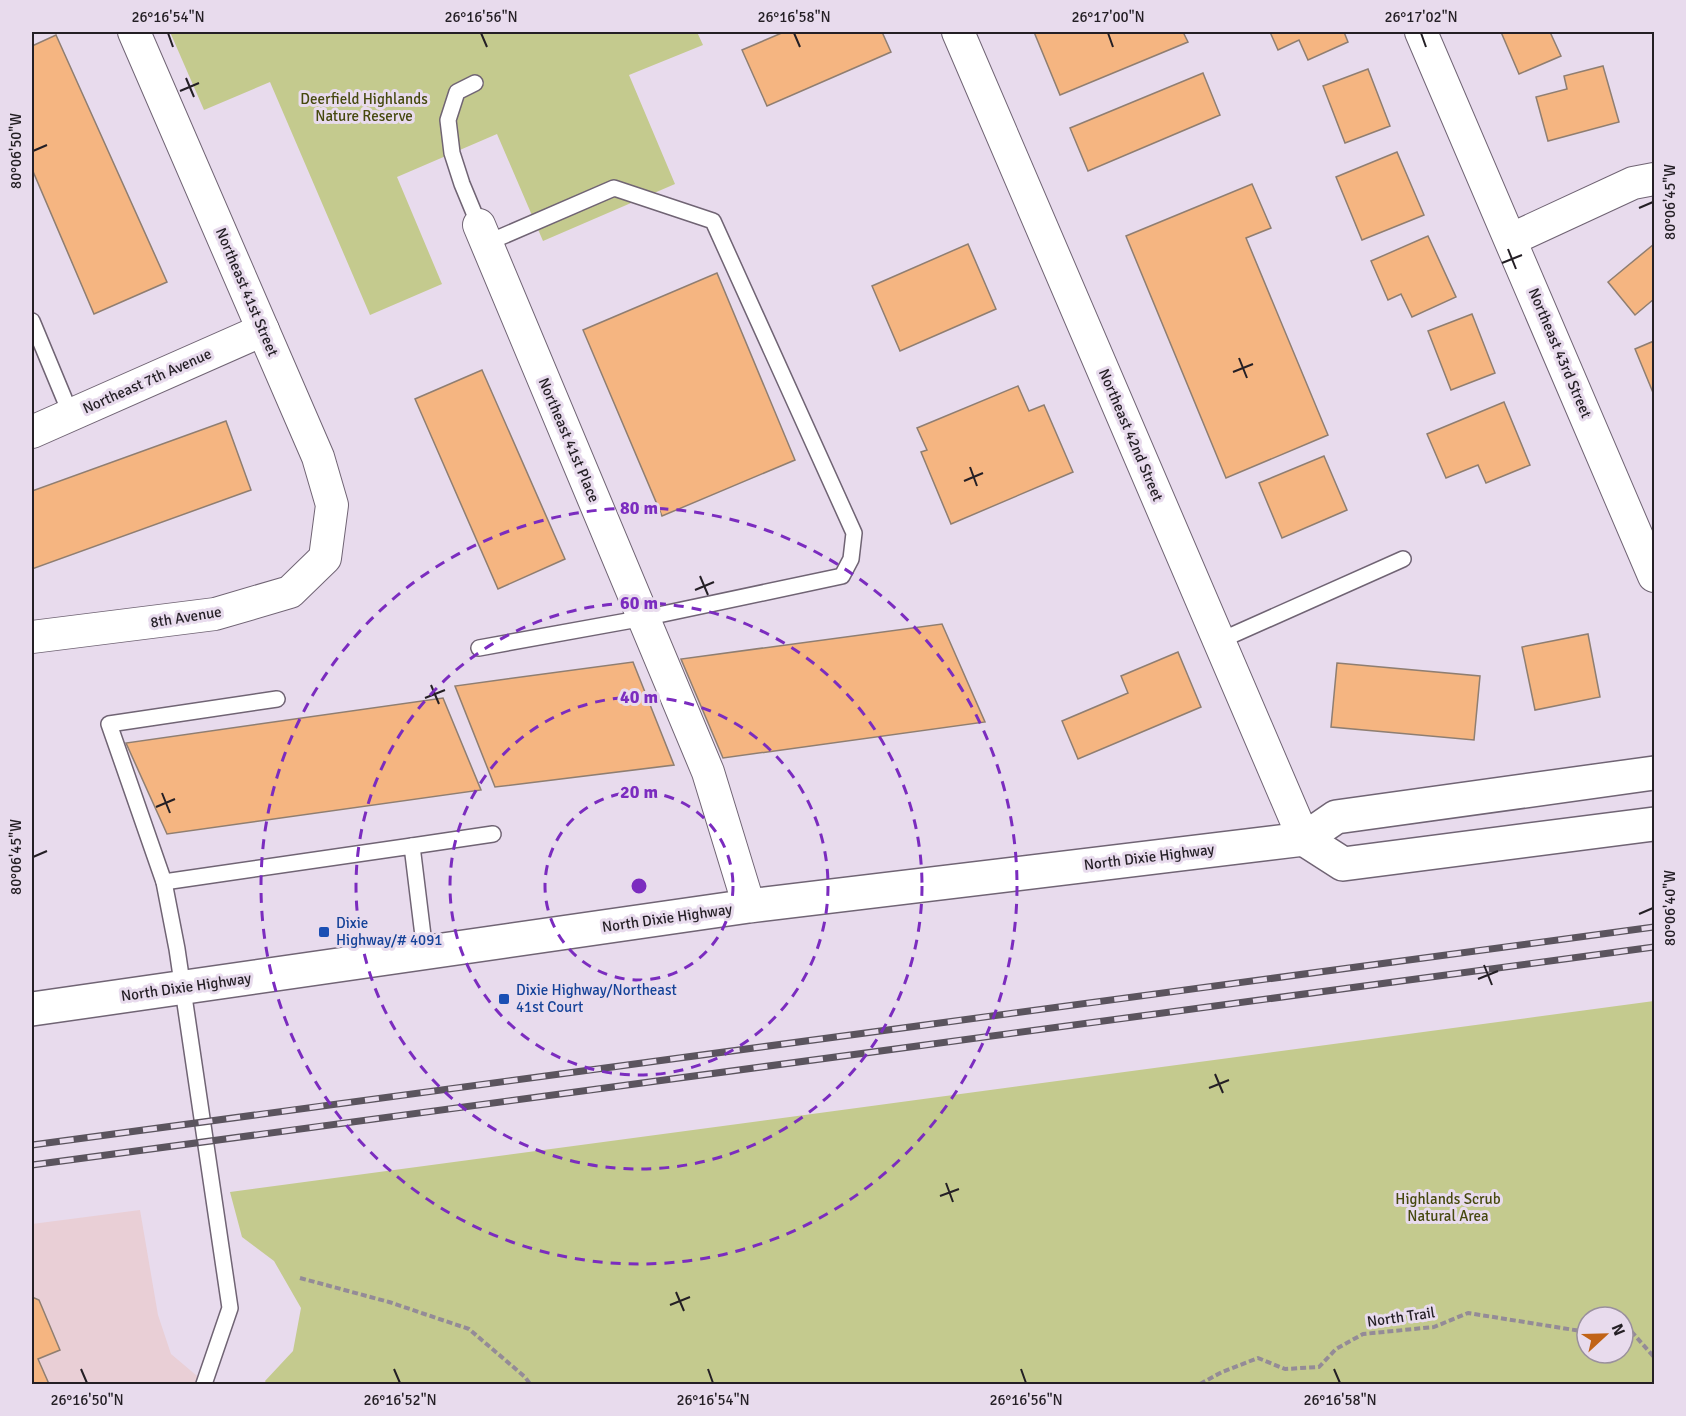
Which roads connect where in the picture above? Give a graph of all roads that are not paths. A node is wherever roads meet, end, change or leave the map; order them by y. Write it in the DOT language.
graph roads {
  1 [pos="134,32"];
  2 [pos="958,32"];
  3 [pos="1421,32"];
  4 [pos="475,83"];
  5 [pos="1654,179"];
  6 [pos="483,234"];
  7 [pos="1512,239"];
  8 [pos="32,321"];
  9 [pos="263,330"];
  10 [pos="70,415"];
  11 [pos="32,432"];
  12 [pos="325,558"];
  13 [pos="1403,559"];
  14 [pos="1654,576"];
  15 [pos="644,618"];
  16 [pos="32,637"];
  17 [pos="1219,641"];
  18 [pos="478,648"];
  19 [pos="277,699"];
  20 [pos="1654,773"];
  21 [pos="1654,824"];
  22 [pos="493,834"];
  23 [pos="1304,838"];
  24 [pos="412,846"];
  25 [pos="164,882"];
  26 [pos="749,906"];
  27 [pos="425,952"];
  28 [pos="183,987"];
  29 [pos="32,1009"];
  30 [pos="204,1384"];
  1 -- 9 [label="street, Northeast 41st Street"];
  2 -- 17 [label="street, Northeast 42nd Street"];
  3 -- 7 [label="street, Northeast 43rd Street"];
  4 -- 6 [label="lane, Northeast 41st Place"];
  5 -- 7 [label="street"];
  6 -- 15 [label="street, Northeast 41st Place"];
  6 -- 15 [label="lane"];
  7 -- 14 [label="street, Northeast 43rd Street"];
  8 -- 10 [label="lane"];
  9 -- 10 [label="street, Northeast 7th Avenue"];
  9 -- 12 [label="street, Northeast 41st Street"];
  10 -- 11 [label="street, Northeast 7th Avenue"];
  12 -- 16 [label="street, 8th Avenue"];
  13 -- 17 [label="lane"];
  15 -- 18 [label="lane"];
  15 -- 26 [label="street, Northeast 41st Place"];
  17 -- 23 [label="street, Northeast 42nd Street"];
  19 -- 25 [label="lane"];
  20 -- 23 [label="main road, North Dixie Highway"];
  21 -- 23 [label="main road"];
  22 -- 24 [label="lane"];
  23 -- 26 [label="main road, North Dixie Highway"];
  24 -- 25 [label="lane"];
  24 -- 27 [label="lane"];
  25 -- 28 [label="lane"];
  26 -- 27 [label="main road, North Dixie Highway"];
  27 -- 28 [label="main road, North Dixie Highway"];
  28 -- 29 [label="main road, North Dixie Highway"];
  28 -- 30 [label="lane"];
}
